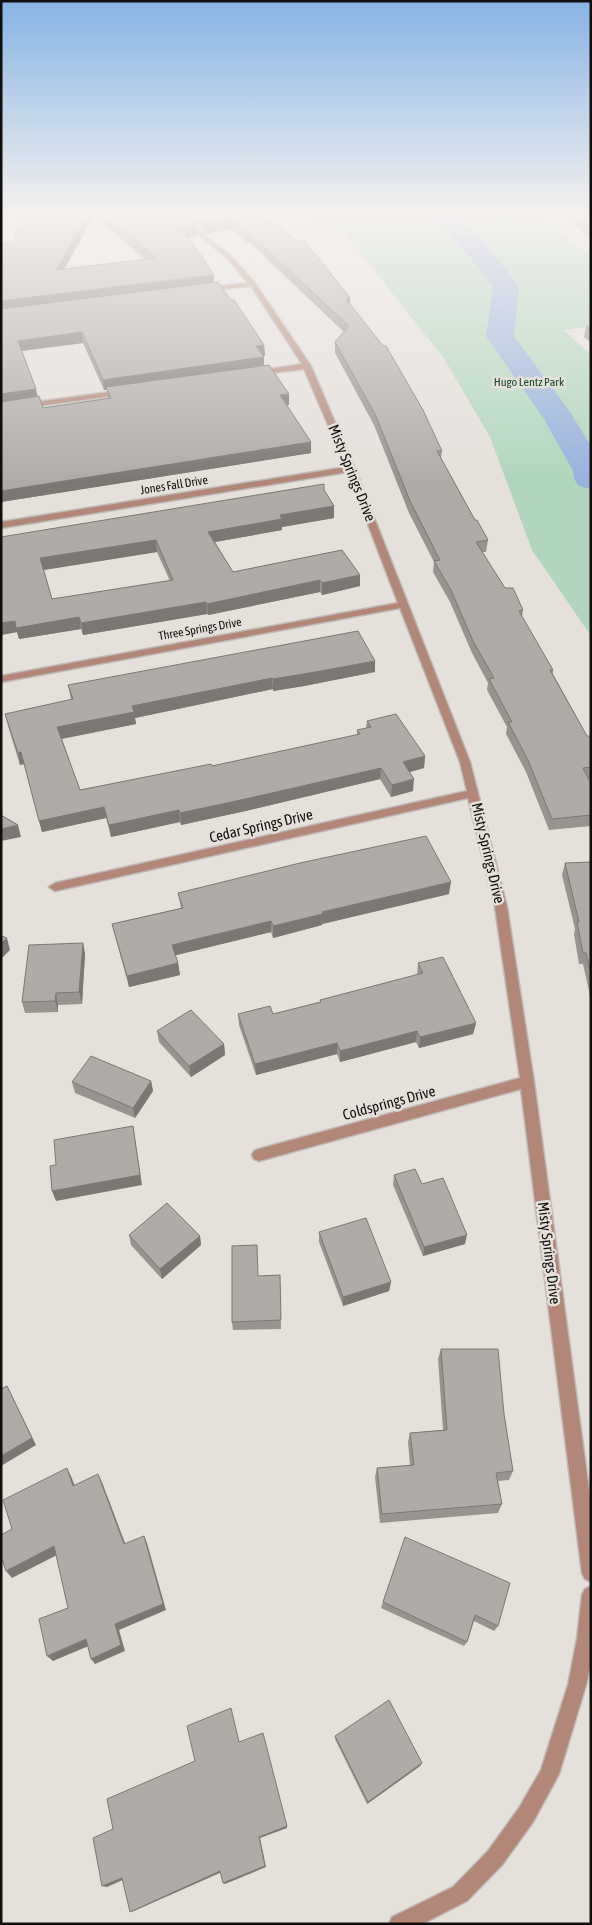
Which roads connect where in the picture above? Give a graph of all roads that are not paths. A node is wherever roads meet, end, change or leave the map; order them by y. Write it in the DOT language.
graph roads {
  1 [pos="265,302"];
  2 [pos="307,366"];
  3 [pos="248,374"];
  4 [pos="130,391"];
  5 [pos="1,409"];
  6 [pos="350,469"];
  7 [pos="1,525"];
  8 [pos="404,604"];
  9 [pos="1,679"];
  10 [pos="474,794"];
  11 [pos="55,887"];
  12 [pos="527,1082"];
  13 [pos="259,1156"];
  14 [pos="591,1573"];
  15 [pos="591,1595"];
  16 [pos="399,1924"];
  1 -- 2 [label="street, Misty Springs Drive"];
  2 -- 3 [label="street"];
  2 -- 6 [label="street, Misty Springs Drive"];
  4 -- 5 [label="street"];
  6 -- 7 [label="street, Jones Fall Drive"];
  6 -- 8 [label="street, Misty Springs Drive"];
  8 -- 9 [label="street, Three Springs Drive"];
  8 -- 10 [label="street, Misty Springs Drive"];
  10 -- 11 [label="street, Cedar Springs Drive"];
  10 -- 12 [label="street, Misty Springs Drive"];
  12 -- 13 [label="street, Coldsprings Drive"];
  12 -- 14 [label="street, Misty Springs Drive"];
  15 -- 16 [label="street"];
}
